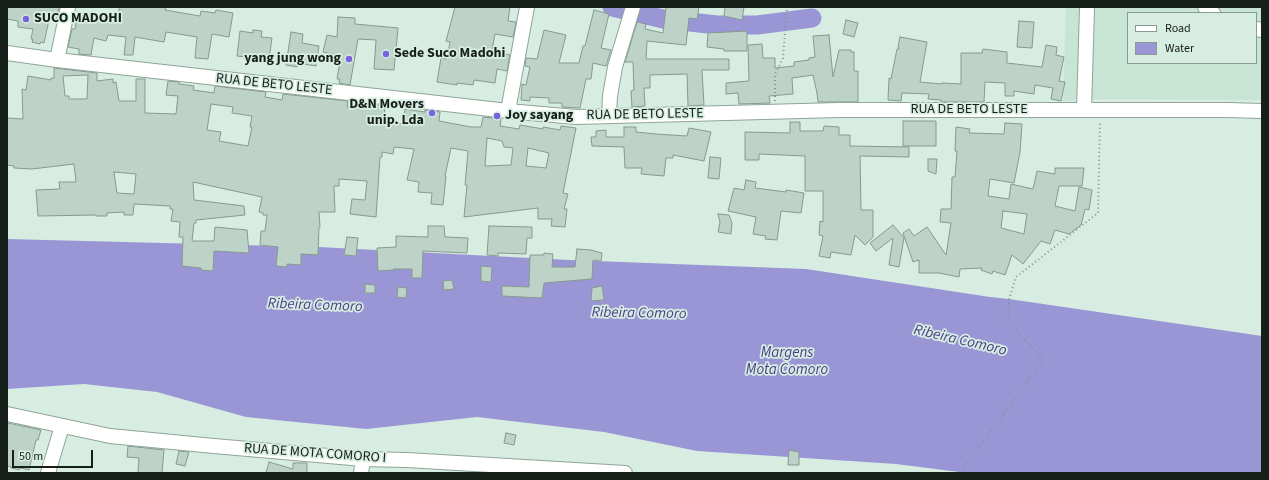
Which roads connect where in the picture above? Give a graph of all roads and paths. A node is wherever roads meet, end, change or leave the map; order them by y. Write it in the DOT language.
graph roads {
  1 [pos="68,7"];
  2 [pos="527,7"];
  3 [pos="632,7"];
  4 [pos="786,7"];
  5 [pos="1087,7"];
  6 [pos="7,53"];
  7 [pos="57,60"];
  8 [pos="775,108"];
  9 [pos="1084,110"];
  10 [pos="1100,110"];
  11 [pos="508,111"];
  12 [pos="1262,111"];
  13 [pos="610,116"];
  14 [pos="7,414"];
  15 [pos="62,426"];
  16 [pos="362,466"];
  17 [pos="48,473"];
  18 [pos="625,473"];
  19 [pos="960,473"];
  1 -- 7 [label="street"];
  2 -- 11 [label="street"];
  3 -- 13 [label="street"];
  4 -- 8 [label="path"];
  5 -- 9 [label="street"];
  6 -- 7 [label="street, RUA DE BETO LESTE"];
  7 -- 11 [label="street, RUA DE BETO LESTE"];
  9 -- 10 [label="street, RUA DE BETO LESTE"];
  9 -- 13 [label="street, RUA DE BETO LESTE"];
  10 -- 12 [label="street, RUA DE BETO LESTE"];
  10 -- 19 [label="path"];
  11 -- 13 [label="street, RUA DE BETO LESTE"];
  14 -- 15 [label="street, RUA DE MOTA COMORO I"];
  15 -- 16 [label="street, RUA DE MOTA COMORO I"];
  15 -- 17 [label="street"];
  16 -- 18 [label="street, RUA DE MOTA COMORO I"];
}
